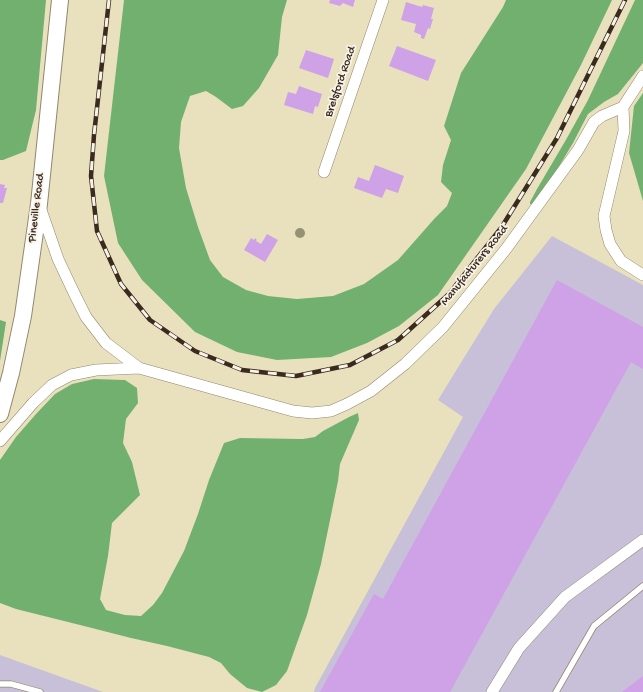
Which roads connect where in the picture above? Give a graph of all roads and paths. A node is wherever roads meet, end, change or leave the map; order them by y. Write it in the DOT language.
graph roads {
  1 [pos="60,0"];
  2 [pos="383,0"];
  3 [pos="643,76"];
  4 [pos="623,106"];
  5 [pos="324,172"];
  6 [pos="39,204"];
  7 [pos="643,275"];
  8 [pos="139,368"];
  9 [pos="0,414"];
  10 [pos="0,441"];
  11 [pos="643,540"];
  12 [pos="643,586"];
  13 [pos="0,684"];
  14 [pos="40,692"];
  15 [pos="492,692"];
  16 [pos="556,692"];
  1 -- 6 [label="main road, Pineville Road"];
  2 -- 5 [label="street, Brelsford Road"];
  3 -- 4 [label="street"];
  4 -- 7 [label="street"];
  4 -- 8 [label="street, Manufacturers Road"];
  6 -- 8 [label="street, Manufacturers Road"];
  6 -- 9 [label="main road, Pineville Road"];
  8 -- 10 [label="street, Manufacturers Road"];
  11 -- 15 [label="street"];
  12 -- 16 [label="lane"];
  13 -- 14 [label="lane"];
}
